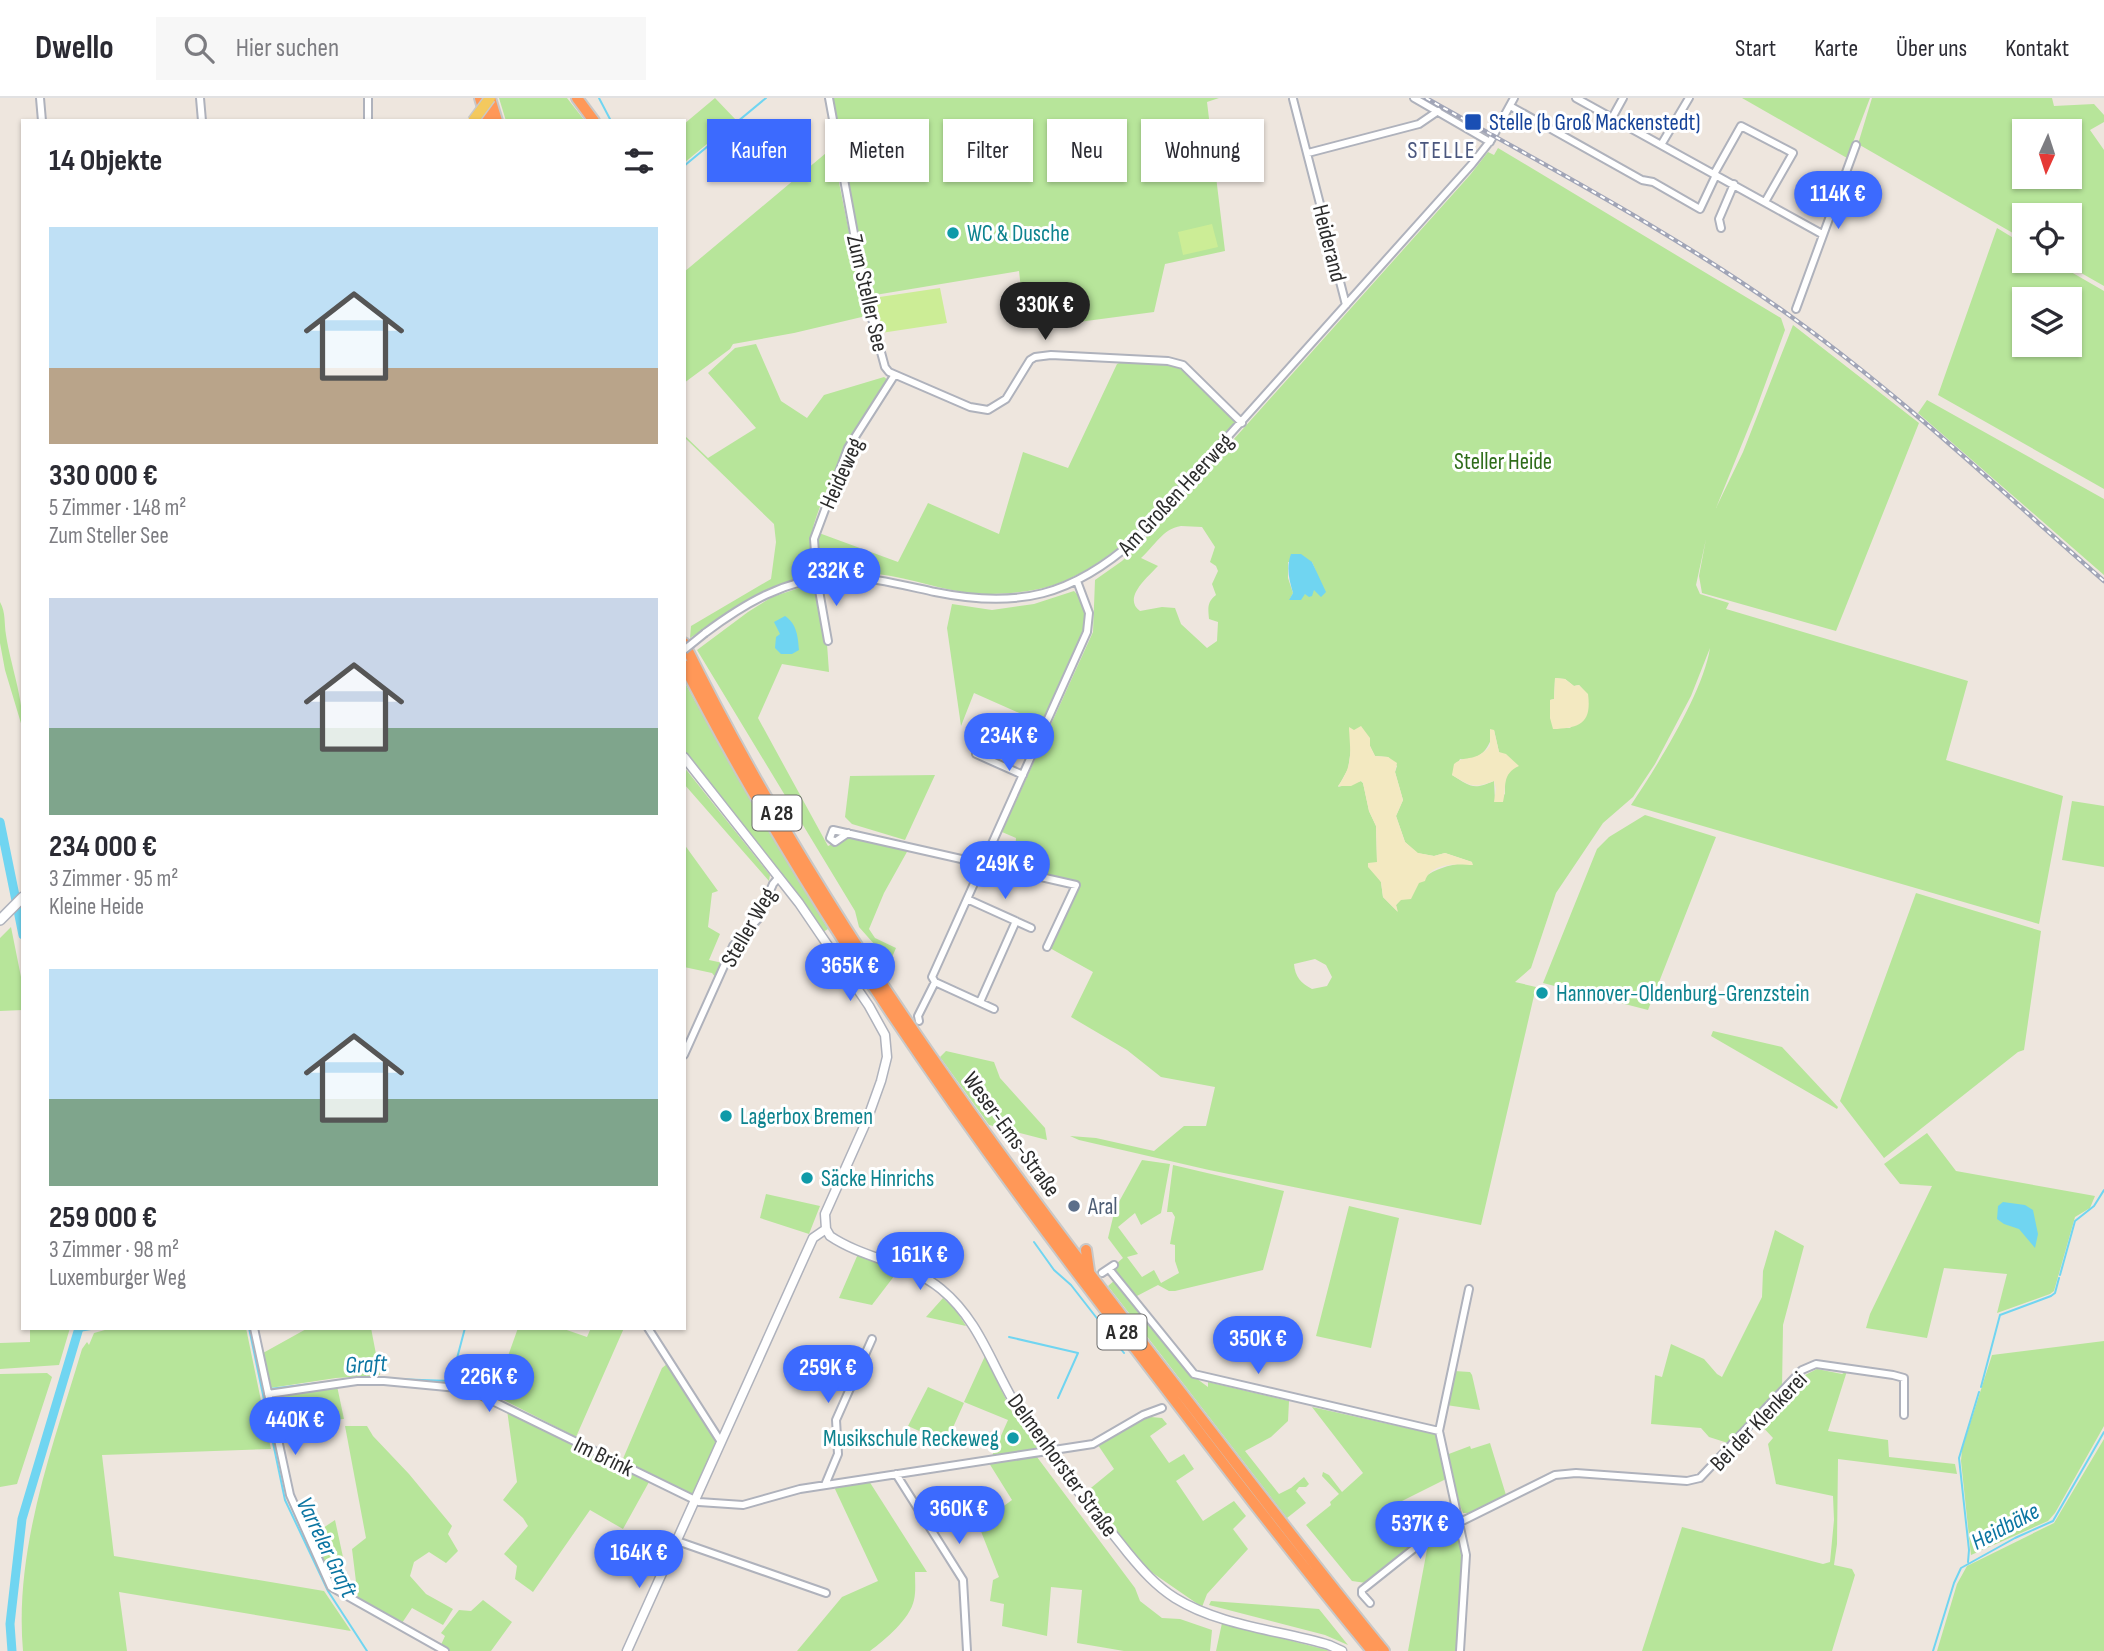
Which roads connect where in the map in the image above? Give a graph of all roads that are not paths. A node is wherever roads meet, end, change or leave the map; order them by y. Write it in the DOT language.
graph roads {
  1 [pos="40,98"];
  2 [pos="200,98"];
  3 [pos="368,98"];
  4 [pos="480,98"];
  5 [pos="490,98"];
  6 [pos="577,98"];
  7 [pos="829,98"];
  8 [pos="1415,98"];
  9 [pos="1514,98"];
  10 [pos="1576,98"];
  11 [pos="1623,98"];
  12 [pos="1689,98"];
  13 [pos="1293,99"];
  14 [pos="1510,106"];
  15 [pos="1438,111"];
  16 [pos="1612,118"];
  17 [pos="42,119"];
  18 [pos="202,119"];
  19 [pos="368,119"];
  20 [pos="474,119"];
  21 [pos="486,119"];
  22 [pos="496,119"];
  23 [pos="593,119"];
  24 [pos="1490,142"];
  25 [pos="1661,145"];
  26 [pos="1856,145"];
  27 [pos="1308,153"];
  28 [pos="1715,174"];
  29 [pos="1734,184"];
  30 [pos="1765,202"];
  31 [pos="1721,228"];
  32 [pos="1822,234"];
  33 [pos="1346,305"];
  34 [pos="1796,309"];
  35 [pos="894,376"];
  36 [pos="1242,422"];
  37 [pos="817,579"];
  38 [pos="1077,581"];
  39 [pos="828,641"];
  40 [pos="686,647"];
  41 [pos="686,648"];
  42 [pos="686,669"];
  43 [pos="976,754"];
  44 [pos="686,760"];
  45 [pos="1023,775"];
  46 [pos="848,833"];
  47 [pos="983,864"];
  48 [pos="779,877"];
  49 [pos="21,899"];
  50 [pos="967,899"];
  51 [pos="0,920"];
  52 [pos="1016,921"];
  53 [pos="1031,928"];
  54 [pos="1047,947"];
  55 [pos="933,980"];
  56 [pos="980,1002"];
  57 [pos="994,1009"];
  58 [pos="919,1021"];
  59 [pos="686,1051"];
  60 [pos="977,1123"];
  61 [pos="994,1132"];
  62 [pos="825,1229"];
  63 [pos="1086,1250"];
  64 [pos="1102,1273"];
  65 [pos="1089,1274"];
  66 [pos="1469,1289"];
  67 [pos="254,1330"];
  68 [pos="649,1330"];
  69 [pos="872,1339"];
  70 [pos="268,1394"];
  71 [pos="1162,1408"];
  72 [pos="1903,1415"];
  73 [pos="1438,1431"];
  74 [pos="721,1442"];
  75 [pos="1049,1451"];
  76 [pos="896,1474"];
  77 [pos="825,1485"];
  78 [pos="694,1500"];
  79 [pos="1460,1521"];
  80 [pos="677,1541"];
  81 [pos="826,1593"];
  82 [pos="1370,1603"];
  83 [pos="1352,1619"];
  84 [pos="445,1651"];
  85 [pos="627,1651"];
  86 [pos="967,1651"];
  87 [pos="1342,1651"];
  88 [pos="1372,1651"];
  89 [pos="1384,1651"];
  90 [pos="1461,1651"];
  1 -- 17 [label="street"];
  2 -- 18 [label="street"];
  3 -- 19 [label="street"];
  4 -- 21 [label="highway"];
  5 -- 20 [label="main road, bridge"];
  5 -- 22 [label="highway"];
  6 -- 23 [label="highway"];
  7 -- 35 [label="street, Zum Steller See"];
  8 -- 15 [label="street"];
  9 -- 14 [label="street, Am Großen Heerweg"];
  10 -- 16 [label="street"];
  11 -- 16 [label="street"];
  12 -- 25 [label="street"];
  13 -- 27 [label="street, Heiderand"];
  14 -- 24 [label="street, Am Großen Heerweg"];
  14 -- 28 [label="street"];
  15 -- 24 [label="street"];
  15 -- 27 [label="street"];
  16 -- 25 [label="street"];
  24 -- 33 [label="street, Am Großen Heerweg"];
  25 -- 28 [label="street"];
  26 -- 32 [label="street"];
  27 -- 33 [label="street, Heiderand"];
  28 -- 29 [label="street"];
  28 -- 30 [label="street"];
  29 -- 30 [label="street"];
  29 -- 31 [label="street"];
  30 -- 32 [label="street"];
  32 -- 34 [label="street"];
  33 -- 36 [label="street, Am Großen Heerweg"];
  35 -- 36 [label="street, Zum Steller See"];
  35 -- 37 [label="street, Heideweg"];
  36 -- 38 [label="street, Am Großen Heerweg"];
  37 -- 38 [label="street, Am Großen Heerweg"];
  37 -- 39 [label="street, Heideweg"];
  37 -- 41 [label="street, Am Großen Heerweg, bridge"];
  38 -- 45 [label="street"];
  40 -- 60 [label="highway, Weser-Ems-Straße / A 28"];
  42 -- 83 [label="highway, Weser-Ems-Straße / A 28"];
  43 -- 45 [label="street"];
  44 -- 48 [label="street"];
  45 -- 47 [label="street"];
  46 -- 47 [label="street"];
  47 -- 50 [label="street"];
  47 -- 54 [label="street"];
  48 -- 59 [label="street, Steller Weg"];
  48 -- 62 [label="street"];
  49 -- 51 [label="main road"];
  50 -- 52 [label="street"];
  50 -- 55 [label="street"];
  52 -- 53 [label="street"];
  52 -- 56 [label="street"];
  55 -- 56 [label="street"];
  55 -- 58 [label="street"];
  56 -- 57 [label="street"];
  60 -- 61 [label="highway"];
  60 -- 65 [label="highway, Weser-Ems-Straße / A 28"];
  62 -- 74 [label="street"];
  62 -- 75 [label="street, Delmenhorster Straße"];
  63 -- 65 [label="highway"];
  64 -- 73 [label="street"];
  65 -- 83 [label="highway, Weser-Ems-Straße / A 28"];
  66 -- 73 [label="street"];
  67 -- 70 [label="street"];
  68 -- 74 [label="street"];
  69 -- 77 [label="street"];
  70 -- 78 [label="street, Im Brink"];
  70 -- 84 [label="street"];
  71 -- 75 [label="street"];
  72 -- 79 [label="street, Bei der Klenkerei"];
  73 -- 79 [label="street"];
  74 -- 78 [label="street"];
  75 -- 76 [label="street"];
  75 -- 87 [label="street, Delmenhorster Straße"];
  76 -- 77 [label="street"];
  76 -- 86 [label="street"];
  77 -- 78 [label="street"];
  78 -- 80 [label="street"];
  79 -- 82 [label="street, Bei der Klenkerei"];
  79 -- 90 [label="street"];
  80 -- 81 [label="street"];
  80 -- 85 [label="street"];
  83 -- 88 [label="highway, A 28"];
  83 -- 89 [label="highway, A 28"];
}
